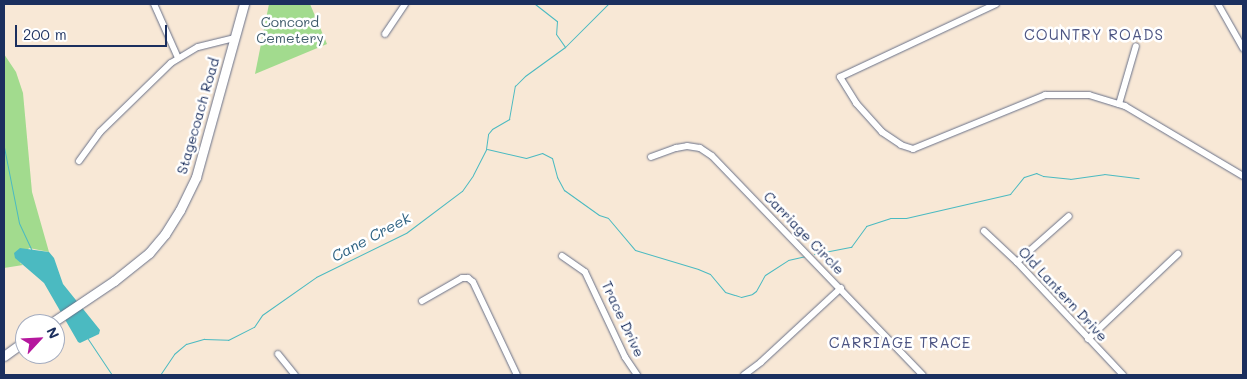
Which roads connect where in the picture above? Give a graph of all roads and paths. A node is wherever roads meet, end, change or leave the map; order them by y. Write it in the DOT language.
graph roads {
  1 [pos="154,4"];
  2 [pos="244,4"];
  3 [pos="405,4"];
  4 [pos="996,4"];
  5 [pos="1218,4"];
  6 [pos="385,34"];
  7 [pos="234,38"];
  8 [pos="1136,46"];
  9 [pos="1243,48"];
  10 [pos="178,58"];
  11 [pos="1119,104"];
  12 [pos="651,157"];
  13 [pos="79,161"];
  14 [pos="1243,176"];
  15 [pos="1069,216"];
  16 [pos="984,231"];
  17 [pos="1178,254"];
  18 [pos="562,256"];
  19 [pos="1017,262"];
  20 [pos="841,288"];
  21 [pos="422,300"];
  22 [pos="65,314"];
  23 [pos="1088,339"];
  24 [pos="15,348"];
  25 [pos="278,354"];
  26 [pos="4,356"];
  27 [pos="295,375"];
  28 [pos="517,375"];
  29 [pos="636,375"];
  30 [pos="744,375"];
  31 [pos="923,375"];
  32 [pos="1122,375"];
  1 -- 10 [label="street"];
  2 -- 7 [label="street, Stagecoach Road"];
  3 -- 6 [label="street"];
  4 -- 11 [label="street"];
  5 -- 9 [label="street"];
  7 -- 10 [label="street"];
  7 -- 22 [label="street, Stagecoach Road"];
  8 -- 11 [label="street"];
  10 -- 13 [label="street"];
  11 -- 14 [label="street"];
  12 -- 20 [label="street, Carriage Circle"];
  15 -- 19 [label="street"];
  16 -- 19 [label="street, Old Lantern Drive"];
  17 -- 23 [label="street"];
  18 -- 29 [label="street, Trace Drive"];
  19 -- 23 [label="street, Old Lantern Drive"];
  20 -- 30 [label="street"];
  20 -- 31 [label="street, Carriage Circle"];
  21 -- 28 [label="street"];
  23 -- 32 [label="street, Old Lantern Drive"];
  24 -- 26 [label="street"];
  25 -- 27 [label="street"];
}
